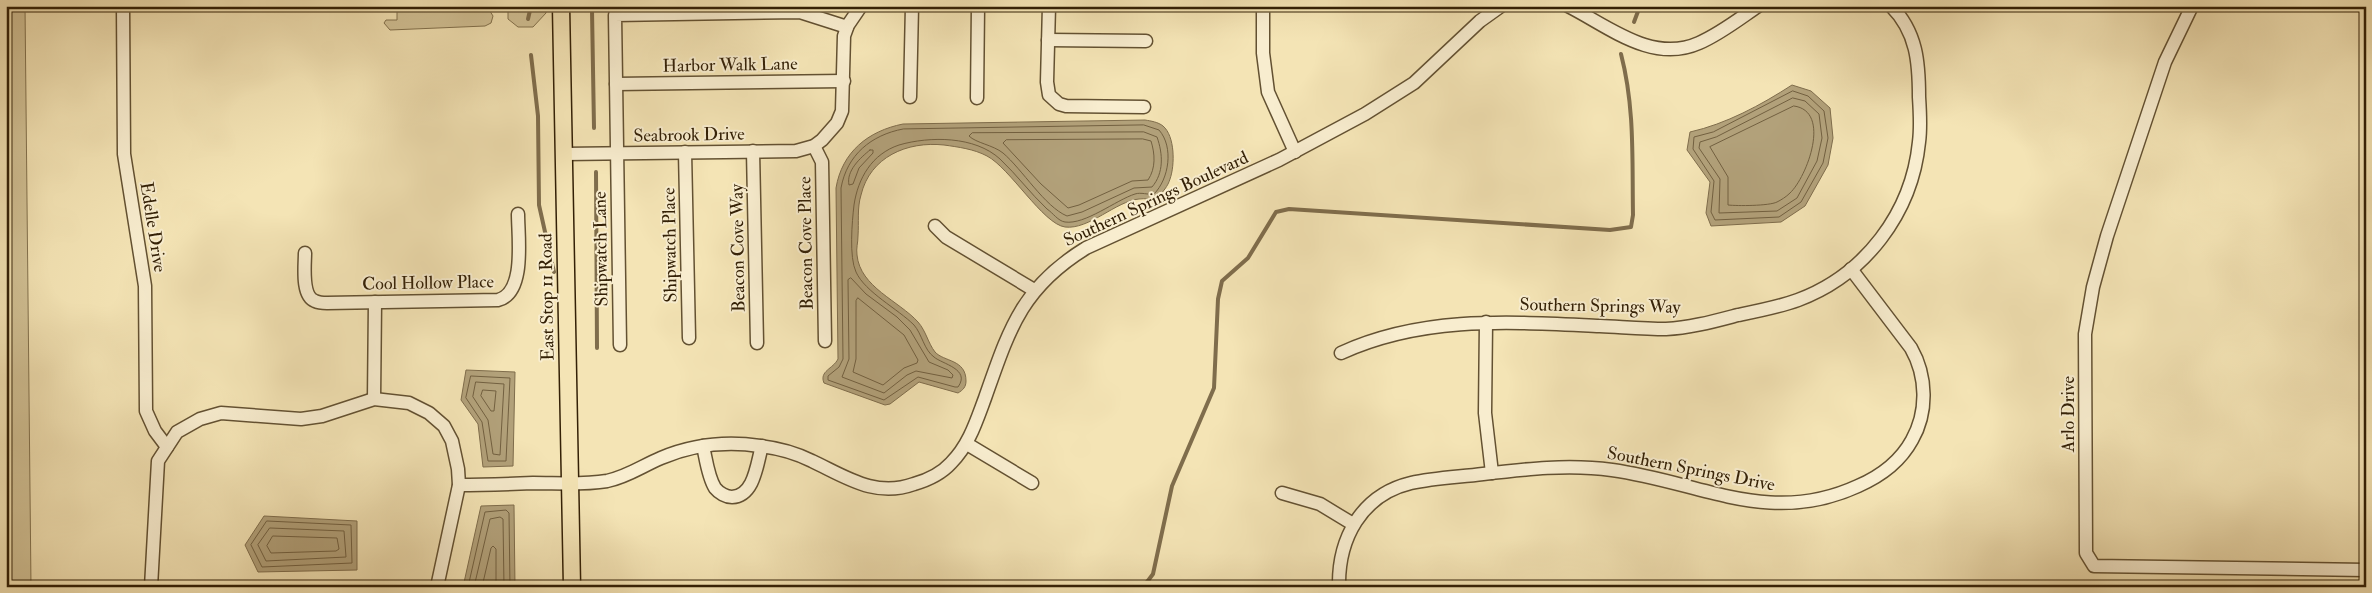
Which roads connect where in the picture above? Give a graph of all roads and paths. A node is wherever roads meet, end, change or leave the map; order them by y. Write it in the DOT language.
graph roads {
  1 [pos="123,6"];
  2 [pos="561,6"];
  3 [pos="861,6"];
  4 [pos="912,6"];
  5 [pos="978,6"];
  6 [pos="1049,6"];
  7 [pos="1263,6"];
  8 [pos="1501,6"];
  9 [pos="1568,6"];
  10 [pos="1758,6"];
  11 [pos="1891,6"];
  12 [pos="2192,6"];
  13 [pos="847,27"];
  14 [pos="1048,40"];
  15 [pos="1146,41"];
  16 [pos="844,81"];
  17 [pos="616,84"];
  18 [pos="910,97"];
  19 [pos="977,98"];
  20 [pos="1144,107"];
  21 [pos="814,146"];
  22 [pos="753,151"];
  23 [pos="685,152"];
  24 [pos="1296,152"];
  25 [pos="618,153"];
  26 [pos="564,154"];
  27 [pos="518,214"];
  28 [pos="935,226"];
  29 [pos="304,253"];
  30 [pos="1851,269"];
  31 [pos="1034,290"];
  32 [pos="375,302"];
  33 [pos="1486,322"];
  34 [pos="689,338"];
  35 [pos="825,341"];
  36 [pos="757,343"];
  37 [pos="620,345"];
  38 [pos="1341,353"];
  39 [pos="374,399"];
  40 [pos="967,444"];
  41 [pos="703,446"];
  42 [pos="762,446"];
  43 [pos="167,447"];
  44 [pos="1492,473"];
  45 [pos="1032,483"];
  46 [pos="570,484"];
  47 [pos="459,486"];
  48 [pos="1282,493"];
  49 [pos="1353,524"];
  50 [pos="2366,570"];
  51 [pos="151,587"];
  52 [pos="437,587"];
  53 [pos="572,587"];
  54 [pos="1339,587"];
  1 -- 43 [label="street, Edelle Drive"];
  2 -- 26 [label="main road, East Stop 11 Road"];
  3 -- 13 [label="street"];
  4 -- 18 [label="street"];
  5 -- 19 [label="street"];
  6 -- 14 [label="street"];
  7 -- 24 [label="street"];
  8 -- 24 [label="street, Southern Springs Boulevard"];
  9 -- 10 [label="street"];
  11 -- 30 [label="street"];
  12 -- 50 [label="street, Arlo Drive"];
  13 -- 16 [label="street"];
  13 -- 17 [label="street, Shipwatch Lane"];
  14 -- 15 [label="street"];
  14 -- 20 [label="street"];
  16 -- 17 [label="street, Harbor Walk Lane"];
  16 -- 21 [label="street"];
  17 -- 25 [label="street, Shipwatch Lane"];
  21 -- 22 [label="street, Seabrook Drive"];
  21 -- 35 [label="street, Beacon Cove Place"];
  22 -- 23 [label="street, Seabrook Drive"];
  22 -- 36 [label="street, Beacon Cove Way"];
  23 -- 25 [label="street, Seabrook Drive"];
  23 -- 34 [label="street, Shipwatch Place"];
  24 -- 31 [label="street, Southern Springs Boulevard"];
  25 -- 26 [label="street, Seabrook Drive"];
  25 -- 37 [label="street, Shipwatch Lane"];
  26 -- 46 [label="main road, East Stop 11 Road"];
  27 -- 32 [label="street, Cool Hollow Place"];
  28 -- 31 [label="street"];
  29 -- 32 [label="street, Cool Hollow Place"];
  30 -- 33 [label="street, Southern Springs Way"];
  30 -- 44 [label="street, Southern Springs Drive"];
  31 -- 40 [label="street, Southern Springs Boulevard"];
  32 -- 39 [label="street"];
  33 -- 38 [label="street, Southern Springs Way"];
  33 -- 44 [label="street"];
  39 -- 43 [label="street"];
  39 -- 47 [label="street"];
  40 -- 42 [label="street, Southern Springs Boulevard"];
  40 -- 45 [label="street"];
  41 -- 42 [label="street, Southern Springs Boulevard"];
  41 -- 42 [label="street"];
  41 -- 46 [label="street, Southern Springs Boulevard"];
  43 -- 51 [label="street"];
  44 -- 49 [label="street, Southern Springs Drive"];
  46 -- 47 [label="street, Southern Springs Boulevard"];
  46 -- 53 [label="main road, East Stop 11 Road"];
  47 -- 52 [label="street"];
  48 -- 49 [label="street"];
  49 -- 54 [label="street, Southern Springs Drive"];
}
